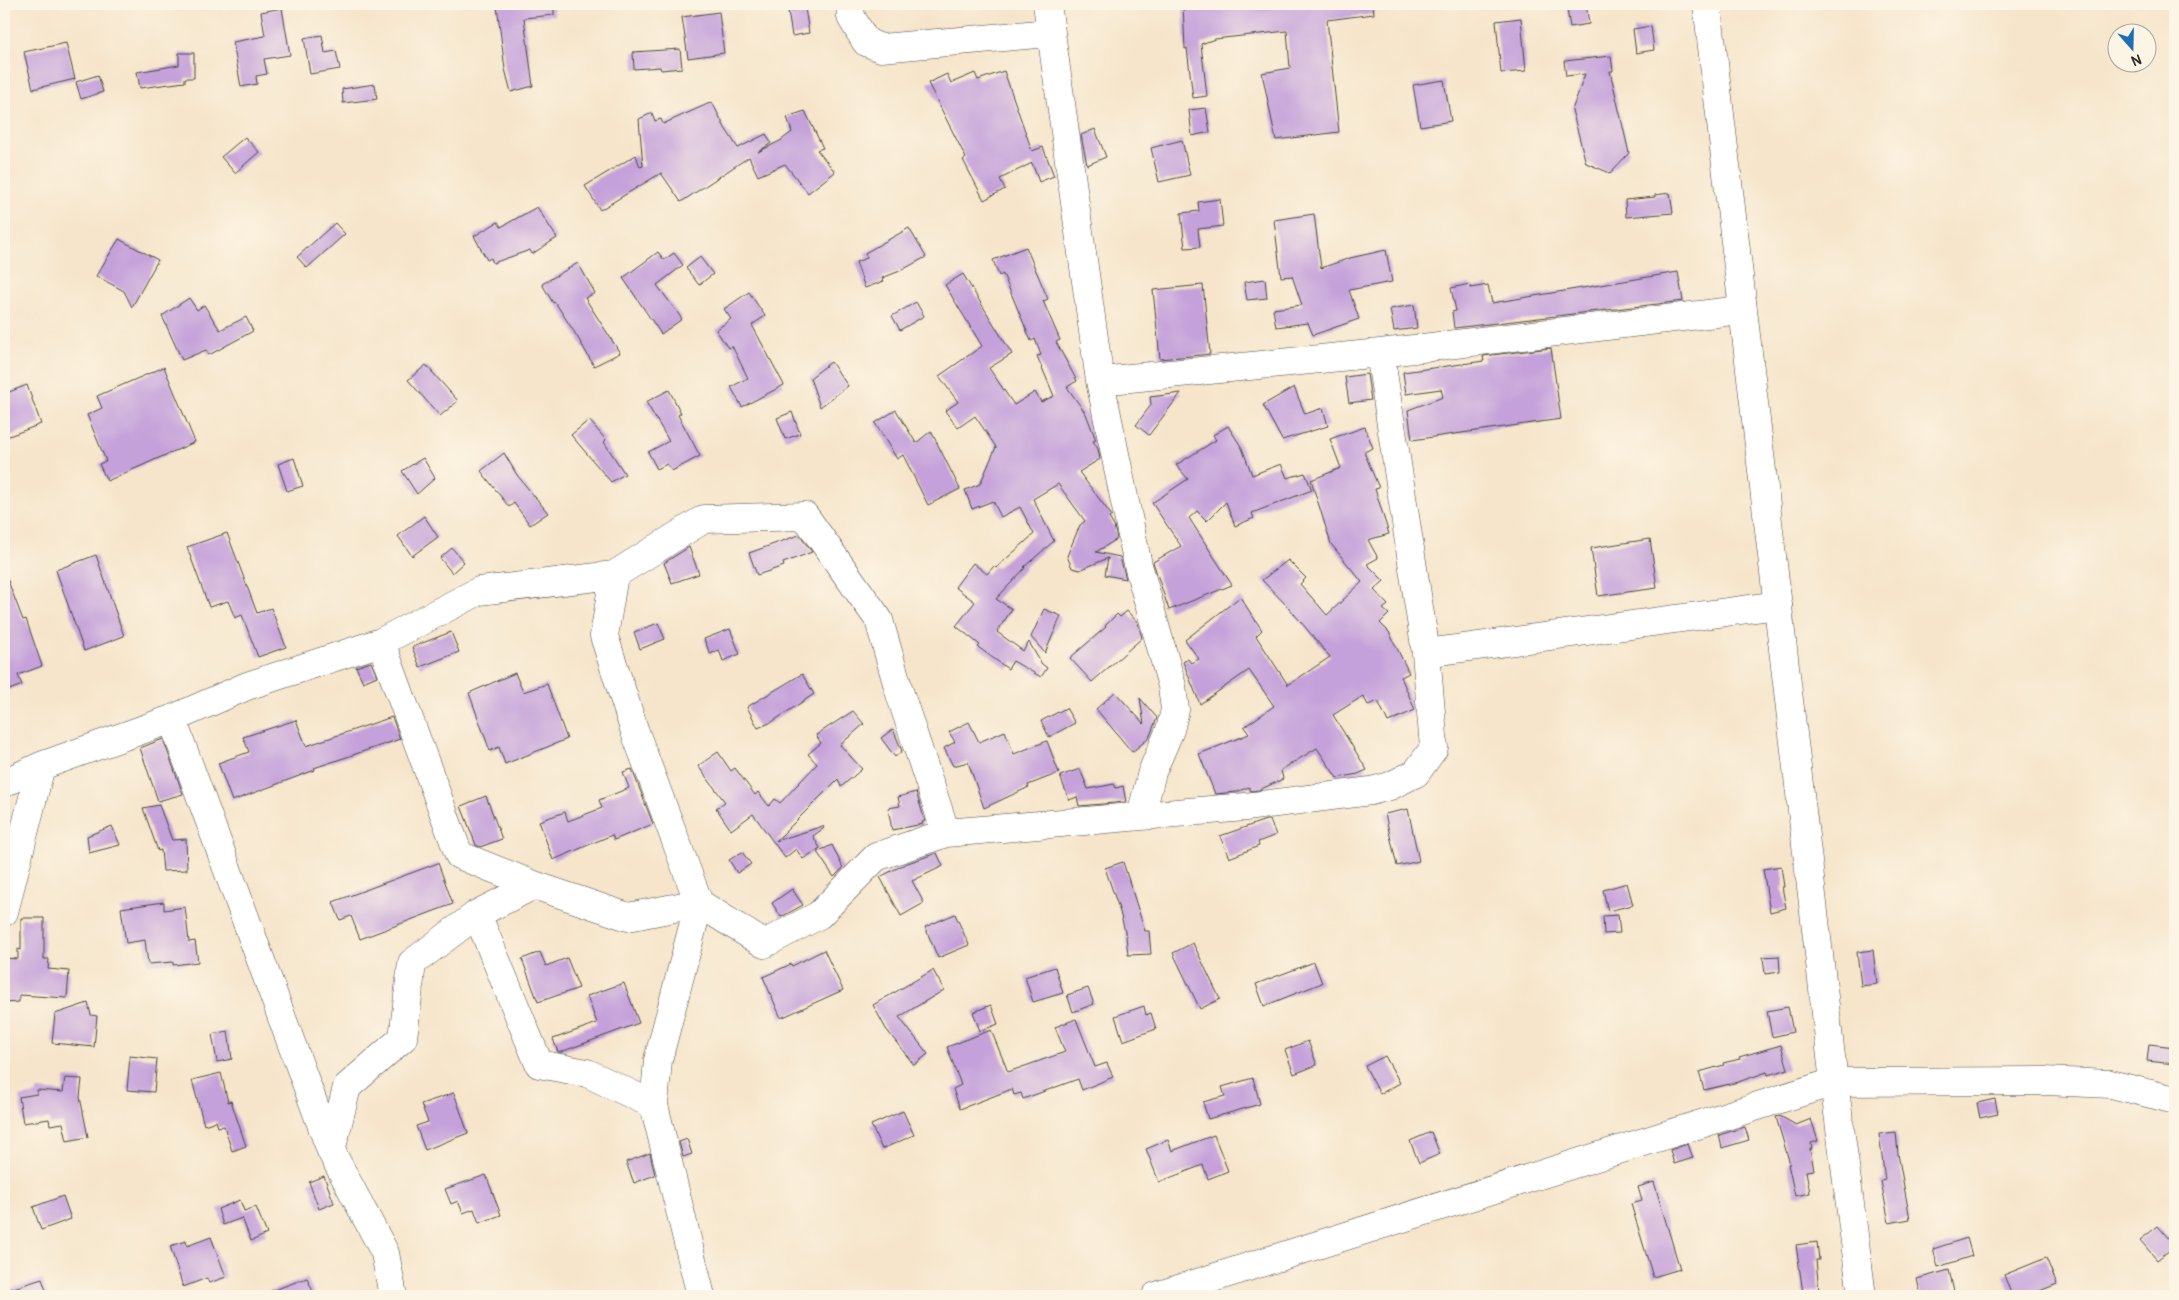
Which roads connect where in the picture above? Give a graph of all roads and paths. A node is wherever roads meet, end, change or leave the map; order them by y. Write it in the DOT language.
graph roads {
  1 [pos="850,4"];
  2 [pos="1047,4"];
  3 [pos="1706,4"];
  4 [pos="1050,33"];
  5 [pos="1741,310"];
  6 [pos="1380,353"];
  7 [pos="1100,381"];
  8 [pos="614,575"];
  9 [pos="1778,605"];
  10 [pos="381,642"];
  11 [pos="1426,653"];
  12 [pos="172,719"];
  13 [pos="41,766"];
  14 [pos="4,783"];
  15 [pos="1141,815"];
  16 [pos="946,833"];
  17 [pos="534,885"];
  18 [pos="699,903"];
  19 [pos="4,912"];
  20 [pos="477,914"];
  21 [pos="1834,1082"];
  22 [pos="2175,1100"];
  23 [pos="654,1105"];
  24 [pos="331,1151"];
  25 [pos="392,1296"];
  26 [pos="702,1296"];
  27 [pos="1156,1296"];
  28 [pos="1862,1296"];
  1 -- 4 [label="street"];
  2 -- 4 [label="street"];
  3 -- 5 [label="street"];
  4 -- 7 [label="street"];
  5 -- 6 [label="street"];
  5 -- 9 [label="street"];
  6 -- 7 [label="street"];
  6 -- 11 [label="street"];
  7 -- 15 [label="street"];
  8 -- 10 [label="street"];
  8 -- 16 [label="street"];
  8 -- 18 [label="street"];
  9 -- 11 [label="street"];
  9 -- 21 [label="street"];
  10 -- 12 [label="street"];
  10 -- 17 [label="street"];
  11 -- 15 [label="street"];
  12 -- 13 [label="street"];
  12 -- 24 [label="street"];
  13 -- 14 [label="street"];
  13 -- 19 [label="street"];
  15 -- 16 [label="street"];
  16 -- 18 [label="street"];
  17 -- 18 [label="street"];
  17 -- 20 [label="street"];
  18 -- 23 [label="street"];
  20 -- 23 [label="street"];
  20 -- 24 [label="street"];
  21 -- 22 [label="street"];
  21 -- 27 [label="street"];
  21 -- 28 [label="street"];
  23 -- 26 [label="street"];
  24 -- 25 [label="street"];
}
